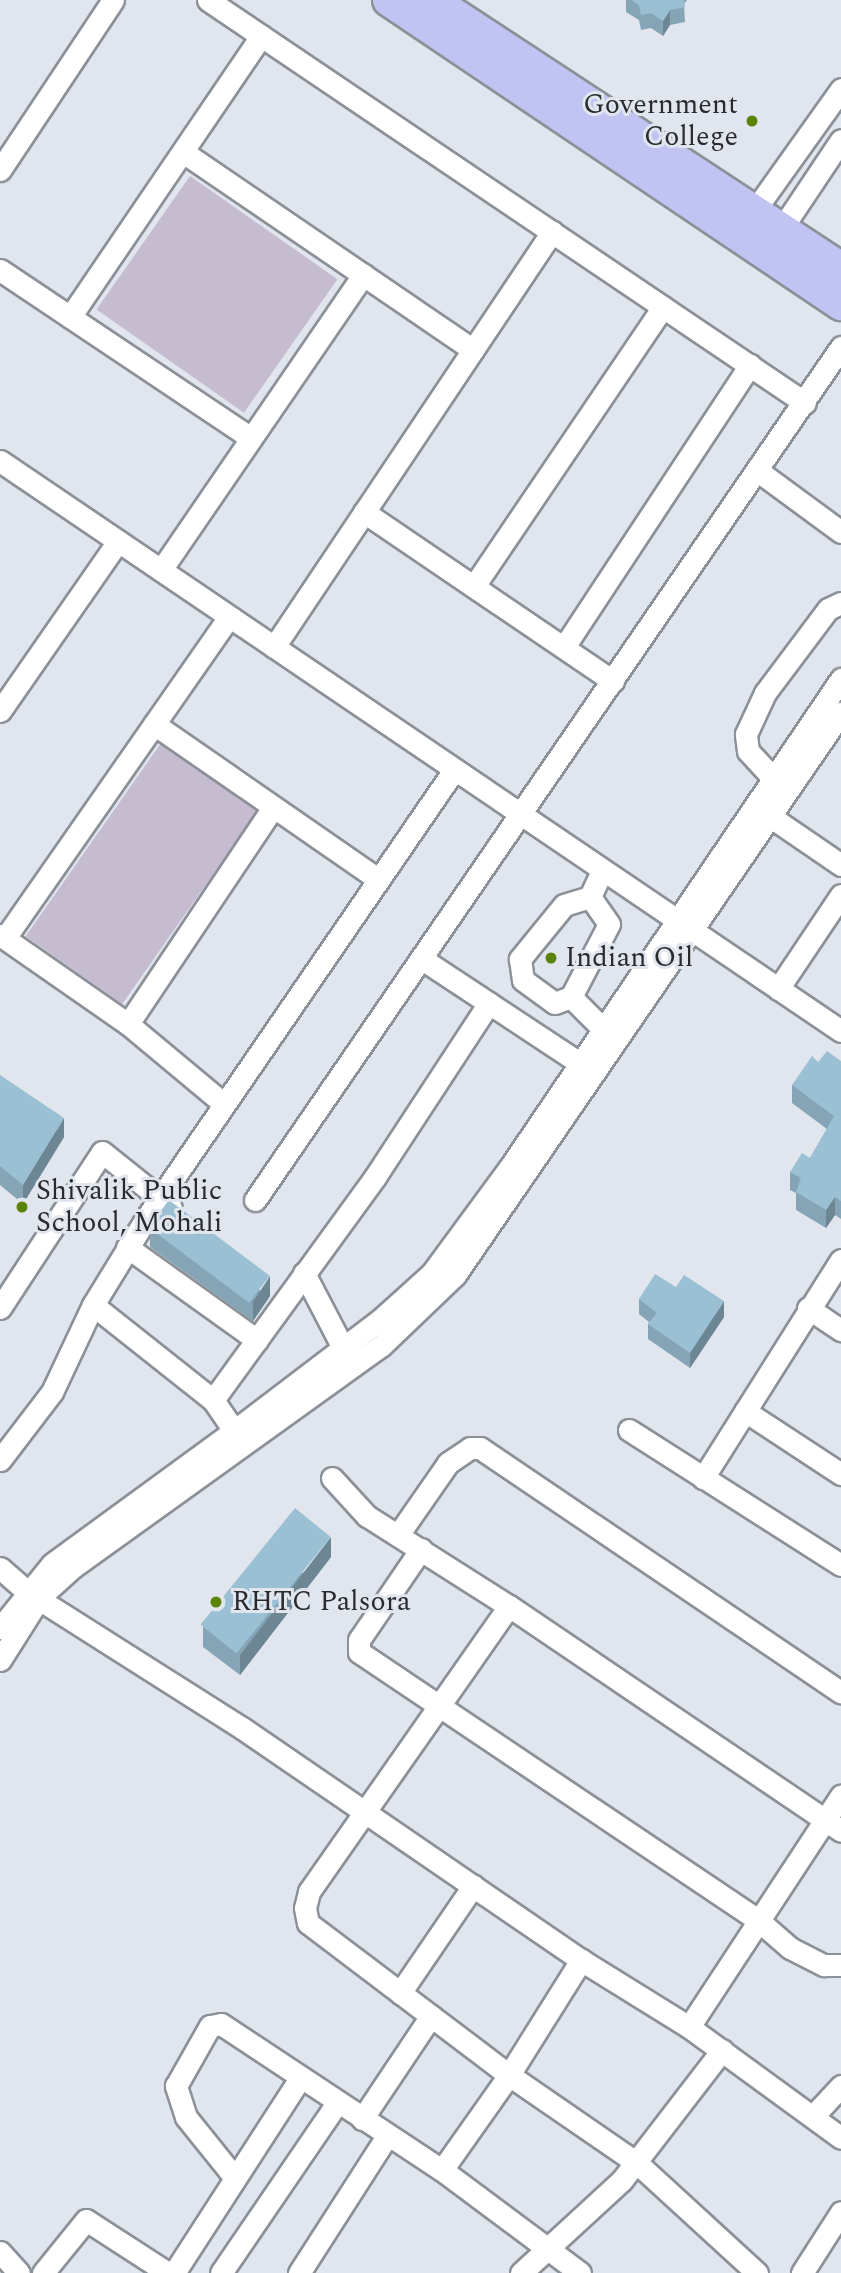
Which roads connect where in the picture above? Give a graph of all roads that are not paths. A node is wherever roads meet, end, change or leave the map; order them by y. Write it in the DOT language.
graph roads {
  1 [pos="113,0"];
  2 [pos="208,0"];
  3 [pos="388,0"];
  4 [pos="432,0"];
  5 [pos="261,36"];
  6 [pos="841,89"];
  7 [pos="841,140"];
  8 [pos="183,152"];
  9 [pos="0,170"];
  10 [pos="745,223"];
  11 [pos="552,232"];
  12 [pos="773,241"];
  13 [pos="841,269"];
  14 [pos="0,270"];
  15 [pos="363,275"];
  16 [pos="841,304"];
  17 [pos="663,307"];
  18 [pos="70,317"];
  19 [pos="841,347"];
  20 [pos="473,350"];
  21 [pos="750,365"];
  22 [pos="805,403"];
  23 [pos="251,438"];
  24 [pos="0,461"];
  25 [pos="758,471"];
  26 [pos="364,512"];
  27 [pos="841,532"];
  28 [pos="118,541"];
  29 [pos="161,570"];
  30 [pos="474,586"];
  31 [pos="841,603"];
  32 [pos="229,617"];
  33 [pos="274,647"];
  34 [pos="564,647"];
  35 [pos="841,679"];
  36 [pos="614,681"];
  37 [pos="0,711"];
  38 [pos="840,717"];
  39 [pos="153,724"];
  40 [pos="454,770"];
  41 [pos="774,779"];
  42 [pos="273,807"];
  43 [pos="521,816"];
  44 [pos="771,817"];
  45 [pos="841,865"];
  46 [pos="602,870"];
  47 [pos="378,879"];
  48 [pos="841,895"];
  49 [pos="590,897"];
  50 [pos="686,928"];
  51 [pos="2,937"];
  52 [pos="422,959"];
  53 [pos="778,989"];
  54 [pos="571,997"];
  55 [pos="489,1003"];
  56 [pos="128,1024"];
  57 [pos="604,1030"];
  58 [pos="841,1031"];
  59 [pos="581,1064"];
  60 [pos="224,1104"];
  61 [pos="161,1199"];
  62 [pos="255,1199"];
  63 [pos="193,1223"];
  64 [pos="127,1247"];
  65 [pos="841,1260"];
  66 [pos="304,1273"];
  67 [pos="267,1278"];
  68 [pos="289,1294"];
  69 [pos="93,1305"];
  70 [pos="0,1308"];
  71 [pos="808,1308"];
  72 [pos="841,1330"];
  73 [pos="257,1340"];
  74 [pos="343,1349"];
  75 [pos="213,1400"];
  76 [pos="745,1411"];
  77 [pos="629,1430"];
  78 [pos="239,1438"];
  79 [pos="0,1460"];
  80 [pos="841,1474"];
  81 [pos="332,1478"];
  82 [pos="703,1478"];
  83 [pos="398,1535"];
  84 [pos="421,1549"];
  85 [pos="841,1565"];
  86 [pos="0,1568"];
  87 [pos="33,1594"];
  88 [pos="509,1606"];
  89 [pos="0,1628"];
  90 [pos="0,1660"];
  91 [pos="841,1692"];
  92 [pos="439,1706"];
  93 [pos="841,1796"];
  94 [pos="365,1813"];
  95 [pos="833,1826"];
  96 [pos="473,1886"];
  97 [pos="759,1921"];
  98 [pos="581,1959"];
  99 [pos="841,1965"];
  100 [pos="400,1993"];
  101 [pos="431,2016"];
  102 [pos="689,2027"];
  103 [pos="722,2050"];
  104 [pos="509,2075"];
  105 [pos="300,2078"];
  106 [pos="841,2087"];
  107 [pos="337,2103"];
  108 [pos="814,2115"];
  109 [pos="362,2119"];
  110 [pos="387,2136"];
  111 [pos="841,2138"];
  112 [pos="637,2163"];
  113 [pos="442,2170"];
  114 [pos="235,2178"];
  115 [pos="841,2212"];
  116 [pos="549,2248"];
  117 [pos="0,2252"];
  118 [pos="577,2272"];
  119 [pos="19,2273"];
  120 [pos="43,2273"];
  121 [pos="168,2273"];
  122 [pos="174,2273"];
  123 [pos="221,2273"];
  124 [pos="299,2273"];
  125 [pos="521,2273"];
  126 [pos="757,2273"];
  127 [pos="802,2273"];
  1 -- 9 [label="street"];
  2 -- 5 [label="street"];
  3 -- 10 [label="highway"];
  4 -- 10 [label="highway"];
  5 -- 8 [label="street"];
  5 -- 11 [label="street"];
  6 -- 10 [label="street"];
  7 -- 12 [label="street"];
  8 -- 15 [label="street"];
  8 -- 18 [label="street"];
  10 -- 12 [label="highway"];
  11 -- 17 [label="street"];
  11 -- 20 [label="street"];
  12 -- 13 [label="highway"];
  12 -- 16 [label="highway"];
  14 -- 18 [label="street"];
  15 -- 20 [label="street"];
  15 -- 23 [label="street"];
  17 -- 21 [label="street"];
  17 -- 30 [label="street"];
  18 -- 23 [label="street"];
  19 -- 22 [label="street"];
  20 -- 26 [label="street"];
  21 -- 22 [label="street"];
  21 -- 34 [label="street"];
  22 -- 25 [label="street"];
  23 -- 29 [label="street"];
  24 -- 28 [label="street"];
  25 -- 27 [label="street"];
  25 -- 36 [label="street"];
  26 -- 30 [label="street"];
  26 -- 33 [label="street"];
  28 -- 29 [label="street"];
  28 -- 37 [label="street"];
  29 -- 32 [label="street"];
  30 -- 34 [label="street"];
  31 -- 41 [label="street"];
  32 -- 33 [label="street"];
  32 -- 39 [label="street"];
  33 -- 40 [label="street"];
  34 -- 36 [label="street"];
  35 -- 41 [label="street"];
  36 -- 43 [label="street"];
  38 -- 44 [label="street"];
  39 -- 42 [label="street"];
  39 -- 51 [label="street"];
  40 -- 43 [label="street"];
  40 -- 47 [label="street"];
  41 -- 50 [label="street"];
  42 -- 47 [label="street"];
  42 -- 56 [label="street"];
  43 -- 46 [label="street"];
  43 -- 52 [label="street"];
  44 -- 45 [label="street"];
  44 -- 50 [label="street"];
  46 -- 49 [label="street"];
  46 -- 50 [label="street"];
  47 -- 60 [label="street"];
  48 -- 53 [label="street"];
  49 -- 54 [label="street"];
  49 -- 54 [label="street"];
  50 -- 53 [label="street"];
  50 -- 57 [label="street"];
  50 -- 78 [label="street"];
  51 -- 56 [label="street"];
  52 -- 55 [label="street"];
  52 -- 62 [label="street"];
  53 -- 58 [label="street"];
  54 -- 57 [label="street"];
  55 -- 59 [label="street"];
  55 -- 66 [label="street"];
  56 -- 60 [label="street"];
  57 -- 59 [label="street"];
  59 -- 74 [label="street"];
  60 -- 61 [label="street"];
  61 -- 63 [label="street"];
  61 -- 64 [label="street"];
  61 -- 70 [label="street"];
  64 -- 69 [label="street"];
  64 -- 73 [label="street"];
  65 -- 71 [label="street"];
  66 -- 68 [label="street"];
  66 -- 74 [label="street"];
  67 -- 68 [label="street"];
  68 -- 73 [label="street"];
  69 -- 75 [label="street"];
  69 -- 79 [label="street"];
  71 -- 72 [label="street"];
  71 -- 76 [label="street"];
  73 -- 75 [label="street"];
  74 -- 78 [label="street"];
  75 -- 78 [label="street"];
  76 -- 80 [label="street"];
  76 -- 82 [label="street"];
  77 -- 82 [label="street"];
  78 -- 87 [label="street"];
  81 -- 83 [label="street"];
  82 -- 85 [label="street"];
  83 -- 84 [label="street"];
  83 -- 91 [label="street"];
  84 -- 88 [label="street"];
  84 -- 92 [label="street"];
  86 -- 87 [label="street"];
  87 -- 89 [label="street"];
  87 -- 90 [label="street"];
  87 -- 94 [label="street"];
  88 -- 92 [label="street"];
  88 -- 95 [label="street"];
  92 -- 94 [label="street"];
  92 -- 97 [label="street"];
  93 -- 95 [label="street"];
  94 -- 96 [label="street"];
  94 -- 100 [label="street"];
  95 -- 97 [label="street"];
  96 -- 98 [label="street"];
  96 -- 100 [label="street"];
  97 -- 99 [label="street"];
  97 -- 102 [label="street"];
  98 -- 102 [label="street"];
  98 -- 104 [label="street"];
  100 -- 101 [label="street"];
  101 -- 104 [label="street"];
  101 -- 109 [label="street"];
  102 -- 103 [label="street"];
  103 -- 108 [label="street"];
  103 -- 112 [label="street"];
  104 -- 112 [label="street"];
  104 -- 113 [label="street"];
  105 -- 107 [label="street"];
  105 -- 114 [label="street"];
  105 -- 114 [label="street"];
  106 -- 108 [label="street"];
  107 -- 109 [label="street"];
  107 -- 123 [label="street"];
  108 -- 111 [label="street"];
  109 -- 110 [label="street"];
  110 -- 113 [label="street"];
  110 -- 124 [label="street"];
  112 -- 116 [label="street"];
  112 -- 126 [label="street"];
  113 -- 116 [label="street"];
  114 -- 122 [label="street"];
  115 -- 127 [label="street"];
  116 -- 118 [label="street"];
  116 -- 125 [label="street"];
  117 -- 119 [label="street"];
  120 -- 121 [label="street"];
}
